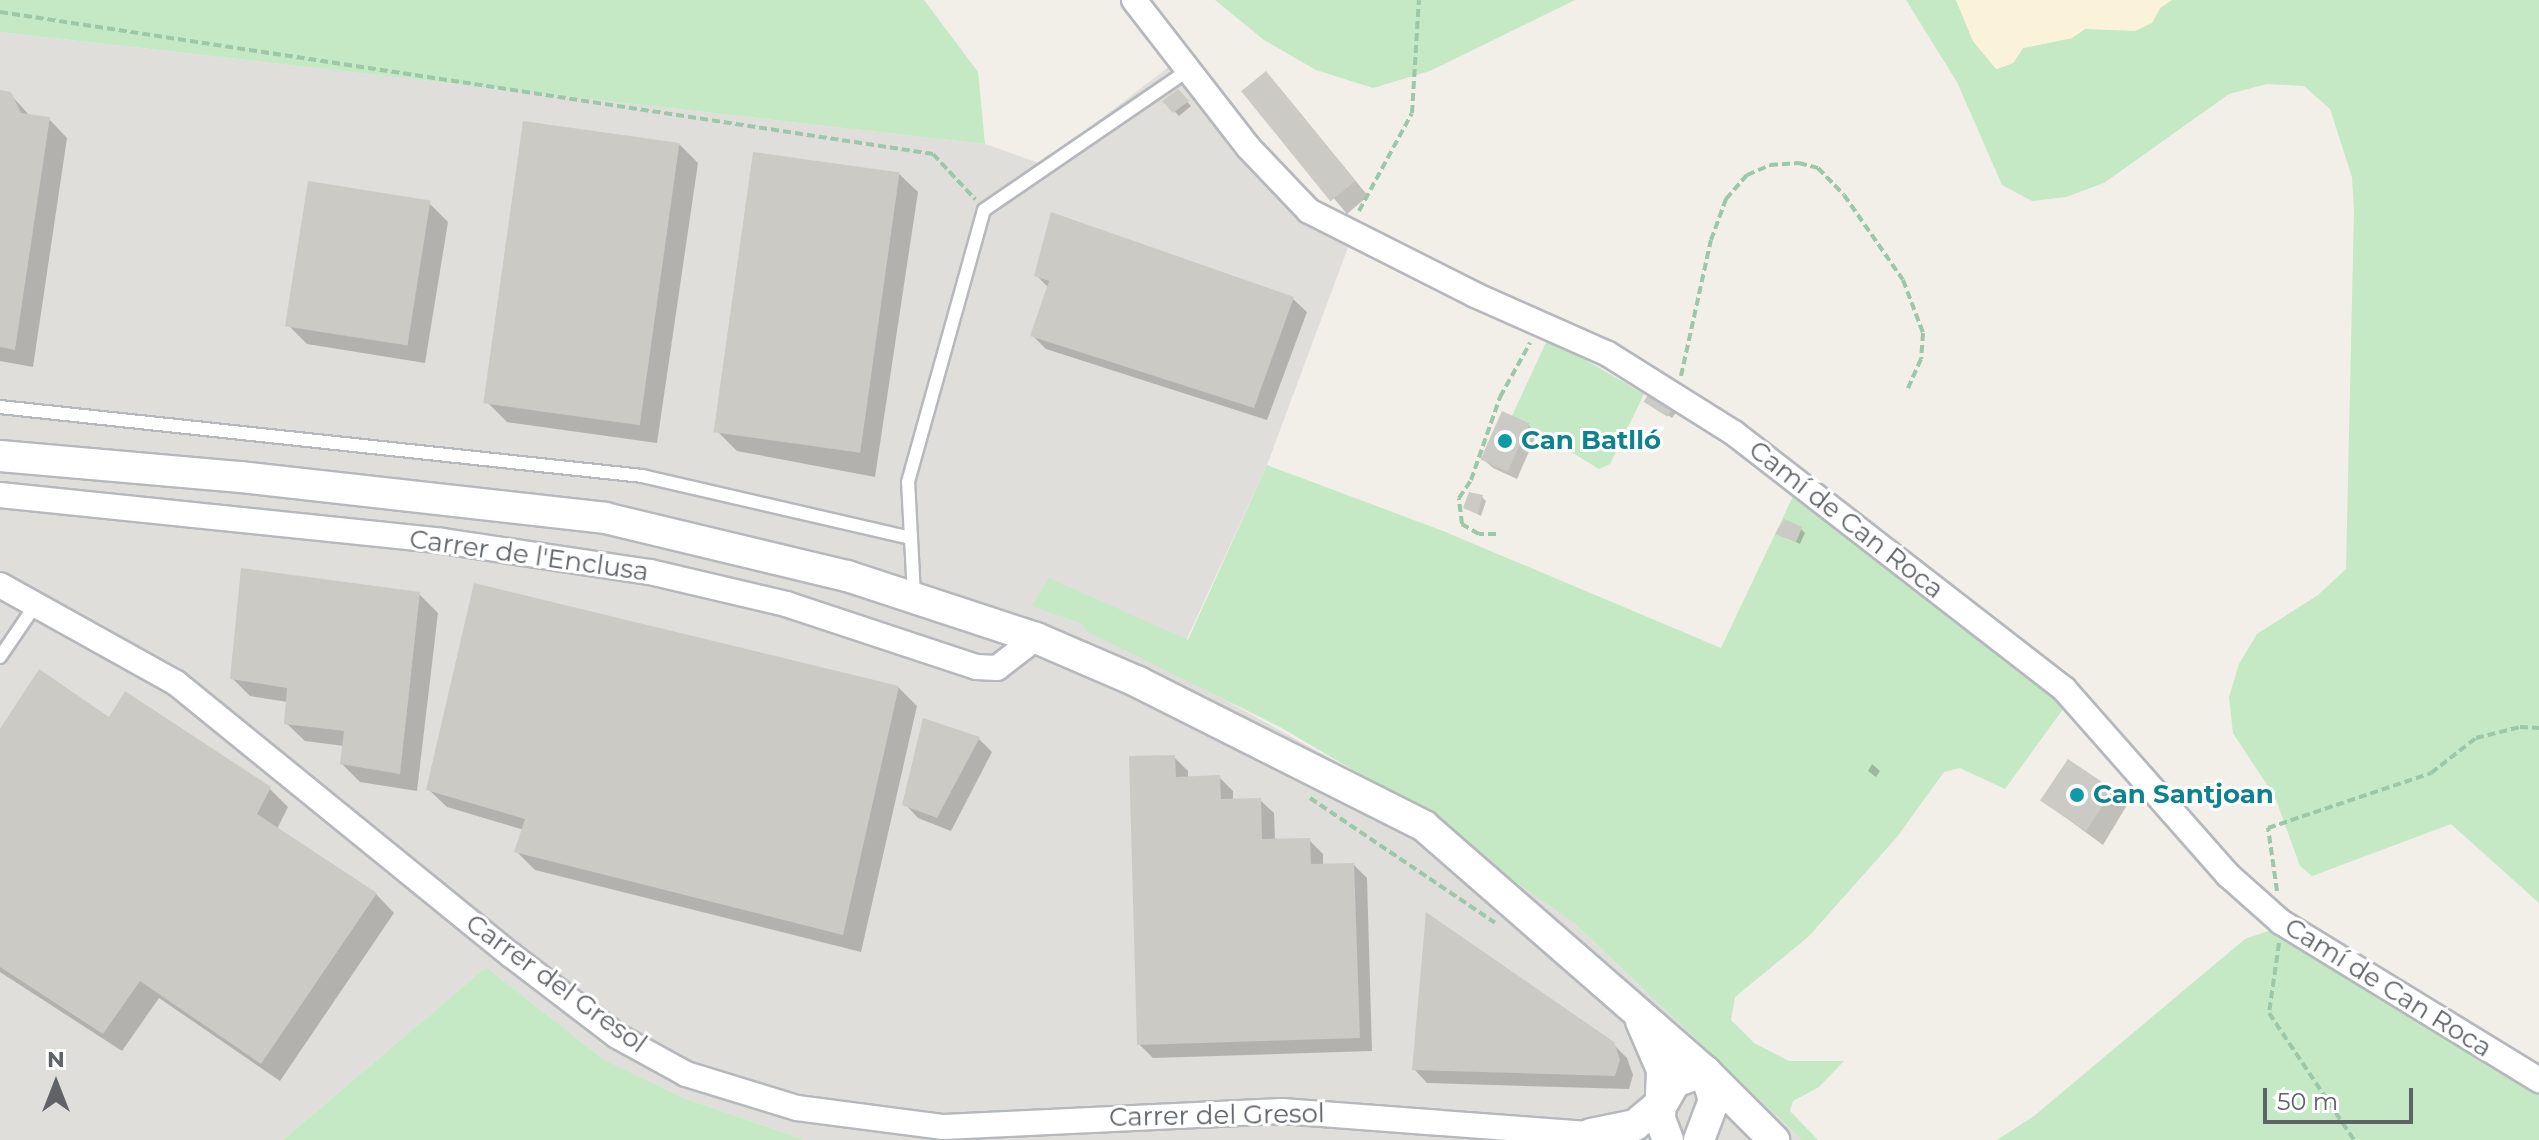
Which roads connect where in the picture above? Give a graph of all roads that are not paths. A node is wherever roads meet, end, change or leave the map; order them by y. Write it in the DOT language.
graph roads {
  1 [pos="1134,0"];
  2 [pos="1187,71"];
  3 [pos="0,407"];
  4 [pos="3,455"];
  5 [pos="0,495"];
  6 [pos="911,538"];
  7 [pos="0,585"];
  8 [pos="914,598"];
  9 [pos="34,607"];
  10 [pos="1036,638"];
  11 [pos="0,657"];
  12 [pos="1635,1008"];
  13 [pos="1705,1071"];
  14 [pos="2539,1080"];
  15 [pos="1664,1101"];
  16 [pos="948,1134"];
  17 [pos="1598,1137"];
  18 [pos="1703,1139"];
  19 [pos="1668,1140"];
  20 [pos="1773,1140"];
  1 -- 2 [label="street, Camí de Can Roca"];
  2 -- 6 [label="lane"];
  2 -- 14 [label="street, Camí de Can Roca"];
  3 -- 6 [label="lane"];
  4 -- 8 [label="street"];
  5 -- 10 [label="street, Carrer de l'Enclusa"];
  6 -- 8 [label="lane"];
  7 -- 9 [label="street, Carrer del Gresol"];
  8 -- 10 [label="street"];
  9 -- 11 [label="lane"];
  9 -- 16 [label="street, Carrer del Gresol"];
  10 -- 12 [label="street"];
  12 -- 13 [label="street"];
  12 -- 15 [label="street"];
  13 -- 15 [label="street"];
  13 -- 18 [label="street"];
  13 -- 20 [label="street"];
  15 -- 17 [label="street"];
  15 -- 19 [label="street"];
  16 -- 17 [label="street, Carrer del Gresol"];
  18 -- 20 [label="street"];
}
